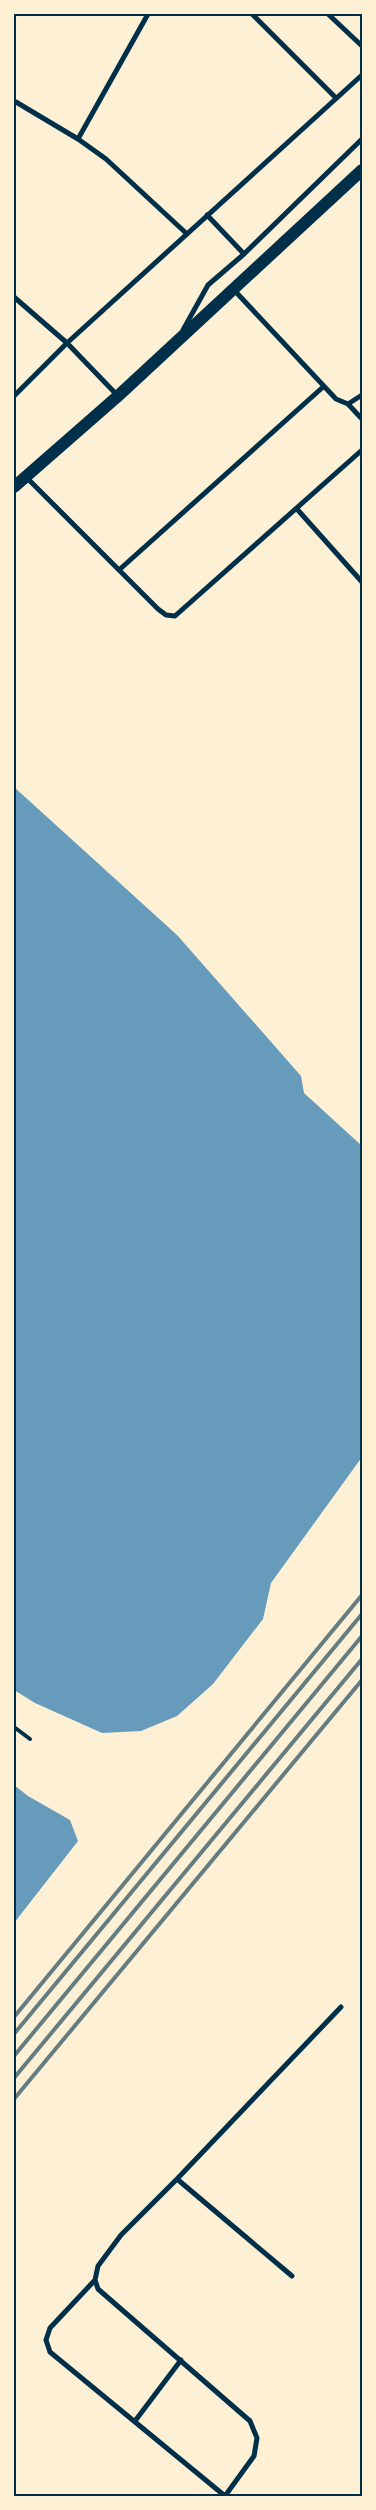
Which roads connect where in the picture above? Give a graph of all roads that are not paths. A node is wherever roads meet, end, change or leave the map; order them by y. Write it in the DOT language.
graph roads {
  1 [pos="148,14"];
  2 [pos="252,14"];
  3 [pos="328,14"];
  4 [pos="362,46"];
  5 [pos="362,75"];
  6 [pos="336,98"];
  7 [pos="16,102"];
  8 [pos="78,139"];
  9 [pos="362,139"];
  10 [pos="362,170"];
  11 [pos="207,215"];
  12 [pos="187,234"];
  13 [pos="244,254"];
  14 [pos="233,290"];
  15 [pos="14,297"];
  16 [pos="176,342"];
  17 [pos="67,343"];
  18 [pos="323,387"];
  19 [pos="362,394"];
  20 [pos="14,396"];
  21 [pos="118,396"];
  22 [pos="348,404"];
  23 [pos="362,419"];
  24 [pos="362,450"];
  25 [pos="25,476"];
  26 [pos="14,487"];
  27 [pos="297,509"];
  28 [pos="119,570"];
  29 [pos="362,582"];
  30 [pos="14,1727"];
  31 [pos="30,1739"];
  32 [pos="341,2007"];
  33 [pos="177,2179"];
  34 [pos="292,2276"];
  35 [pos="95,2280"];
  36 [pos="181,2360"];
  37 [pos="135,2421"];
  38 [pos="225,2496"];
  1 -- 8 [label="street"];
  2 -- 6 [label="street"];
  3 -- 4 [label="street"];
  5 -- 6 [label="street"];
  6 -- 11 [label="street"];
  7 -- 8 [label="street"];
  8 -- 12 [label="street"];
  9 -- 13 [label="street"];
  10 -- 14 [label="main road"];
  11 -- 12 [label="street"];
  11 -- 13 [label="street"];
  12 -- 17 [label="street"];
  13 -- 16 [label="street"];
  14 -- 16 [label="main road"];
  14 -- 18 [label="street"];
  15 -- 17 [label="street"];
  16 -- 21 [label="main road"];
  17 -- 20 [label="street"];
  17 -- 21 [label="street"];
  18 -- 22 [label="street"];
  18 -- 28 [label="street"];
  19 -- 22 [label="street"];
  21 -- 25 [label="main road"];
  22 -- 23 [label="street"];
  24 -- 27 [label="street"];
  25 -- 26 [label="main road"];
  25 -- 28 [label="street"];
  27 -- 28 [label="street"];
  27 -- 29 [label="street"];
  30 -- 31 [label="lane"];
  32 -- 33 [label="street"];
  33 -- 34 [label="street"];
  33 -- 35 [label="street"];
  35 -- 36 [label="street"];
  35 -- 37 [label="street"];
  36 -- 37 [label="street"];
  36 -- 38 [label="street"];
  37 -- 38 [label="street"];
}
